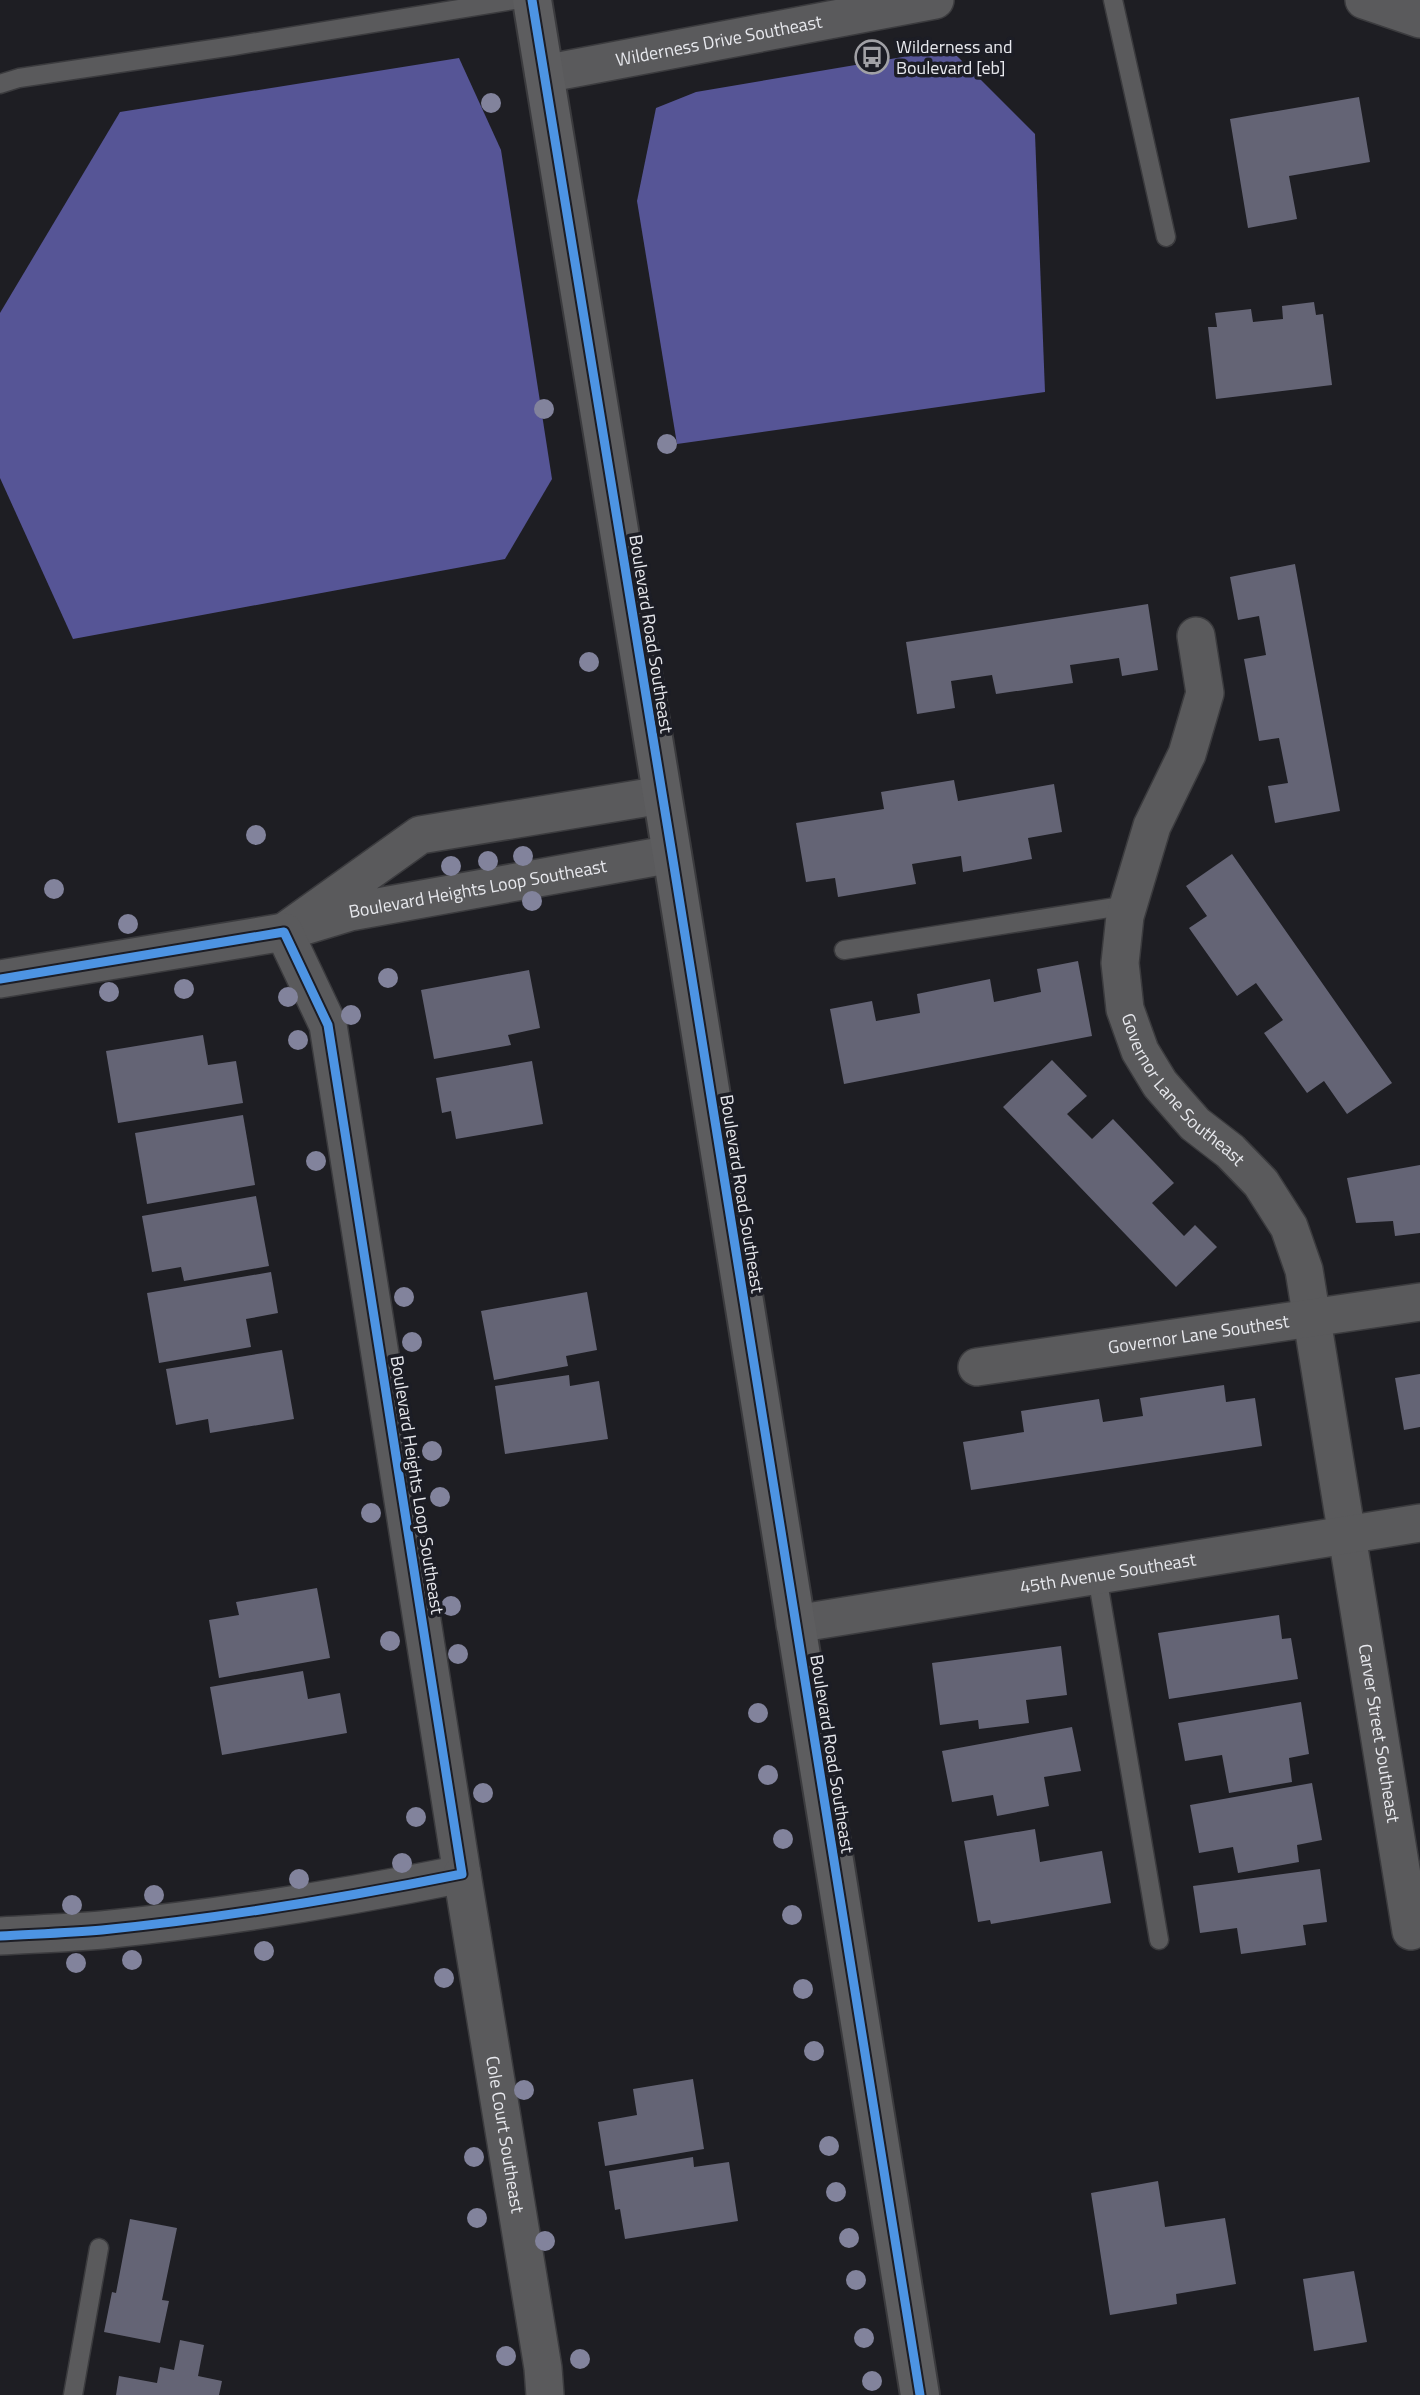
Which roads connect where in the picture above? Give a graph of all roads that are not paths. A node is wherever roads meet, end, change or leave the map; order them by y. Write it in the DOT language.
graph roads {
  1 [pos="514,0"];
  2 [pos="532,0"];
  3 [pos="935,0"];
  4 [pos="1113,0"];
  5 [pos="1364,0"];
  6 [pos="1420,19"];
  7 [pos="544,74"];
  8 [pos="0,84"];
  9 [pos="1166,237"];
  10 [pos="1196,636"];
  11 [pos="662,795"];
  12 [pos="672,854"];
  13 [pos="1128,905"];
  14 [pos="284,932"];
  15 [pos="844,950"];
  16 [pos="0,979"];
  17 [pos="1420,1302"];
  18 [pos="1312,1318"];
  19 [pos="977,1367"];
  20 [pos="1420,1523"];
  21 [pos="1346,1535"];
  22 [pos="1097,1576"];
  23 [pos="795,1624"];
  24 [pos="462,1874"];
  25 [pos="1411,1931"];
  26 [pos="0,1936"];
  27 [pos="1159,1940"];
  28 [pos="99,2248"];
  29 [pos="920,2394"];
  30 [pos="73,2395"];
  31 [pos="545,2395"];
  1 -- 8 [label="lane"];
  2 -- 7 [label="street, Boulevard Road Southeast"];
  3 -- 7 [label="street, Wilderness Drive Southeast"];
  4 -- 9 [label="lane"];
  5 -- 6 [label="street"];
  7 -- 11 [label="street, Boulevard Road Southeast"];
  10 -- 13 [label="street, Governor Lane Southeast"];
  11 -- 12 [label="street, Boulevard Road Southeast"];
  11 -- 14 [label="street, Boulevard Heights Loop Southeast"];
  12 -- 14 [label="street, Boulevard Heights Loop Southeast"];
  12 -- 23 [label="street, Boulevard Road Southeast"];
  13 -- 15 [label="lane"];
  13 -- 18 [label="street, Governor Lane Southeast"];
  14 -- 16 [label="street, Boulevard Heights Loop Southeast"];
  14 -- 24 [label="street, Boulevard Heights Loop Southeast"];
  17 -- 18 [label="street, Governor Lane Southest"];
  18 -- 19 [label="street, Governor Lane Southest"];
  18 -- 21 [label="street, Governor Lane Southeast"];
  20 -- 21 [label="street, 45th Avenue Southeast"];
  21 -- 22 [label="street, 45th Avenue Southeast"];
  21 -- 25 [label="street, Carver Street Southeast"];
  22 -- 23 [label="street, 45th Avenue Southeast"];
  22 -- 27 [label="lane"];
  23 -- 29 [label="street, Boulevard Road Southeast"];
  24 -- 26 [label="street"];
  24 -- 31 [label="street, Cole Court Southeast"];
  28 -- 30 [label="lane"];
}
